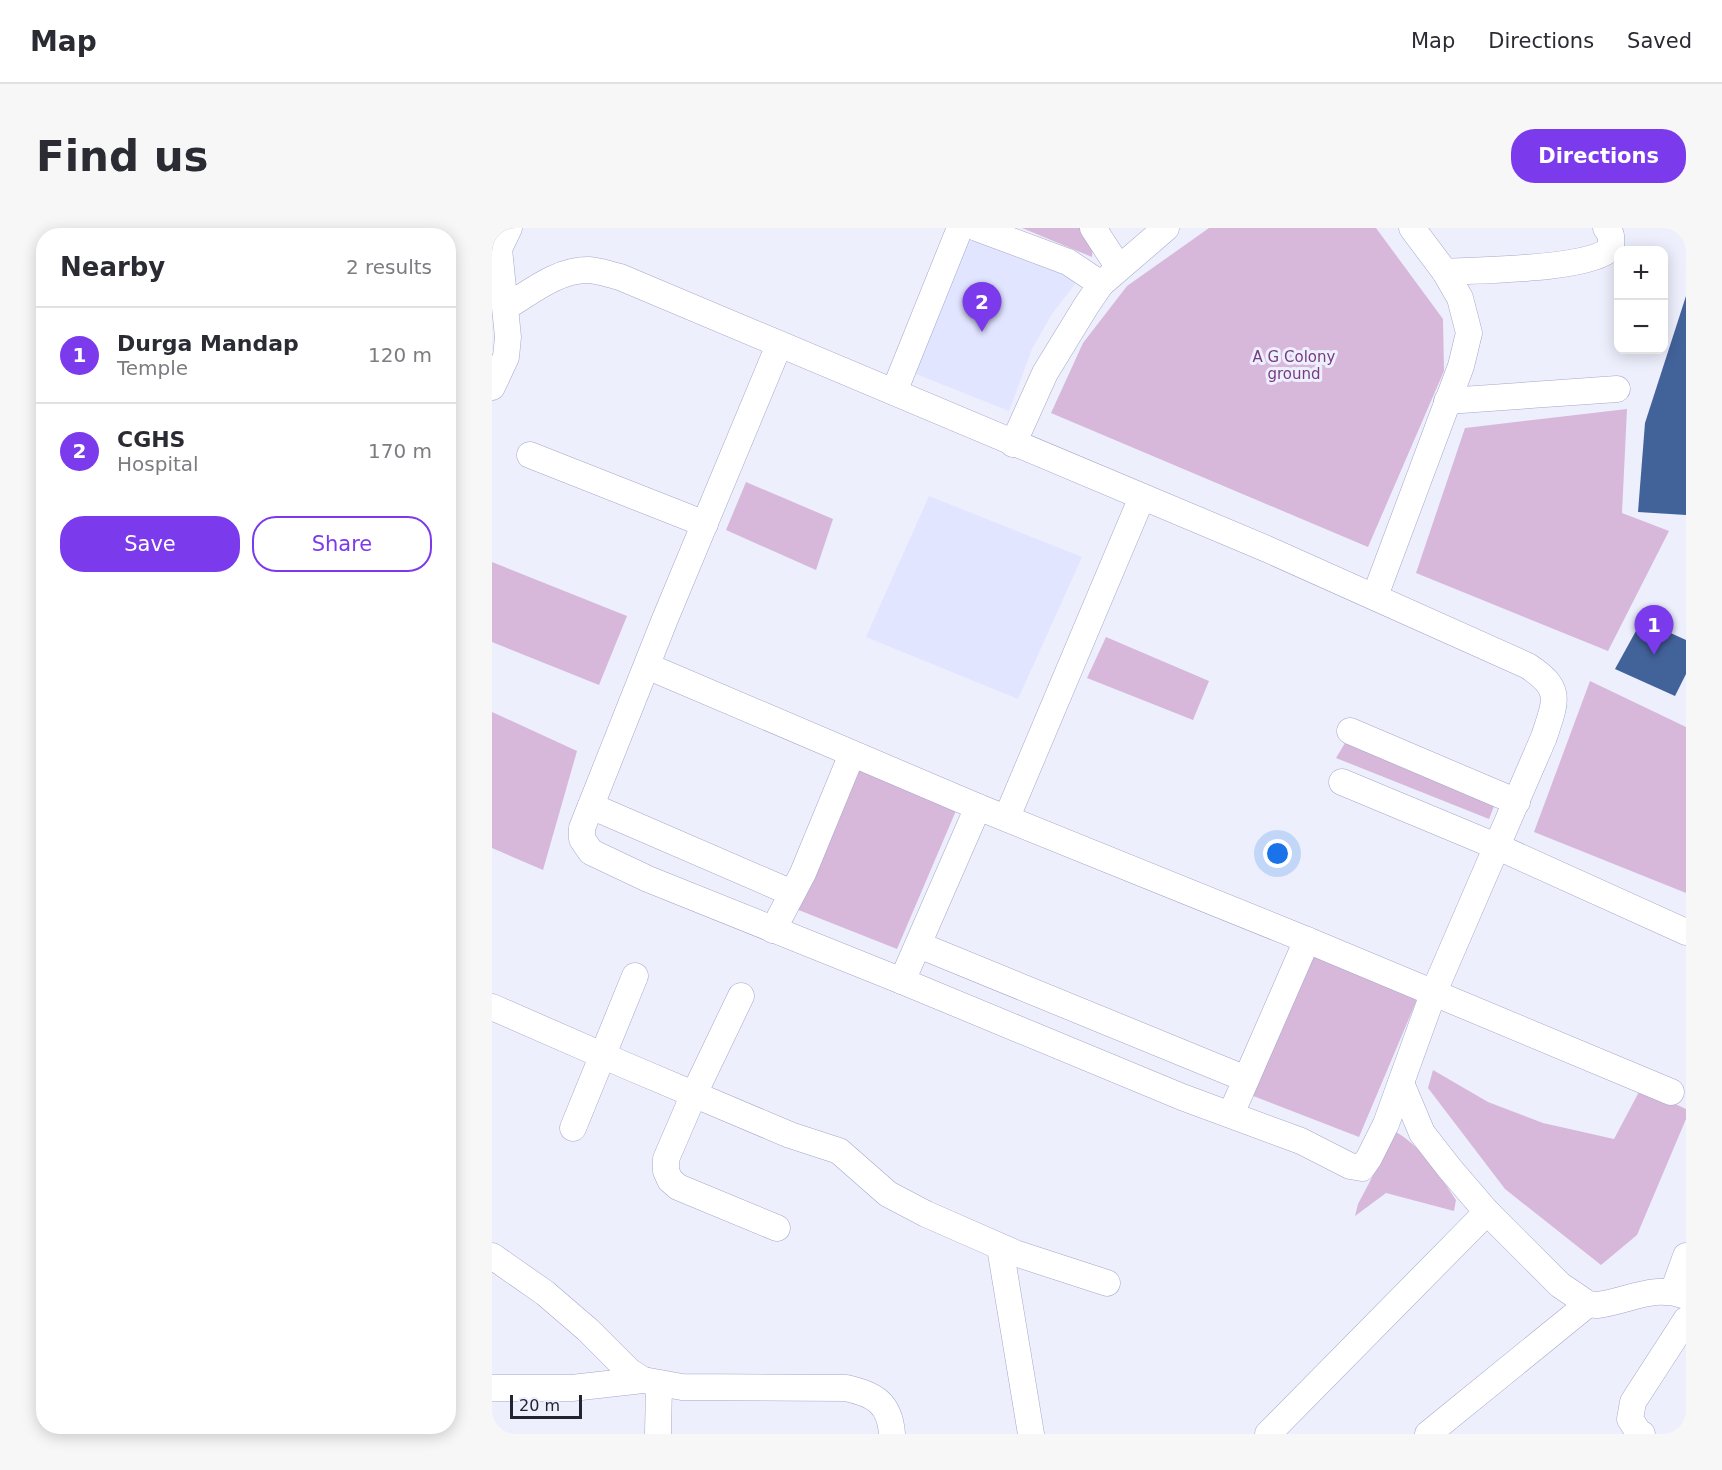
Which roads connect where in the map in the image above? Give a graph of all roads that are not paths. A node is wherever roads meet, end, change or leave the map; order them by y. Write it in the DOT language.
graph roads {
  1 [pos="960,228"];
  2 [pos="977,228"];
  3 [pos="1093,228"];
  4 [pos="1166,228"];
  5 [pos="1606,228"];
  6 [pos="1421,231"];
  7 [pos="500,242"];
  8 [pos="1445,272"];
  9 [pos="1110,276"];
  10 [pos="506,307"];
  11 [pos="779,345"];
  12 [pos="492,387"];
  13 [pos="1617,389"];
  14 [pos="894,392"];
  15 [pos="1447,401"];
  16 [pos="1013,444"];
  17 [pos="530,454"];
  18 [pos="1142,497"];
  19 [pos="705,524"];
  20 [pos="1375,596"];
  21 [pos="646,666"];
  22 [pos="1350,731"];
  23 [pos="852,754"];
  24 [pos="1342,782"];
  25 [pos="1517,802"];
  26 [pos="591,806"];
  27 [pos="978,807"];
  28 [pos="1007,817"];
  29 [pos="1498,847"];
  30 [pos="792,893"];
  31 [pos="773,930"];
  32 [pos="1686,932"];
  33 [pos="1307,940"];
  34 [pos="919,945"];
  35 [pos="635,976"];
  36 [pos="902,981"];
  37 [pos="1433,994"];
  38 [pos="741,996"];
  39 [pos="492,1007"];
  40 [pos="604,1056"];
  41 [pos="1246,1079"];
  42 [pos="1401,1083"];
  43 [pos="1671,1092"];
  44 [pos="694,1094"];
  45 [pos="1231,1114"];
  46 [pos="573,1128"];
  47 [pos="1487,1212"];
  48 [pos="777,1228"];
  49 [pos="1000,1247"];
  50 [pos="492,1256"];
  51 [pos="1686,1256"];
  52 [pos="1107,1283"];
  53 [pos="1680,1294"];
  54 [pos="1588,1304"];
  55 [pos="1686,1320"];
  56 [pos="651,1382"];
  57 [pos="492,1388"];
  58 [pos="658,1434"];
  59 [pos="891,1434"];
  60 [pos="1031,1434"];
  61 [pos="1268,1434"];
  62 [pos="1428,1434"];
  63 [pos="1642,1434"];
  1 -- 14 [label="street"];
  2 -- 9 [label="street"];
  3 -- 9 [label="street"];
  4 -- 9 [label="street"];
  5 -- 8 [label="street"];
  6 -- 8 [label="street"];
  7 -- 10 [label="street"];
  8 -- 15 [label="street"];
  9 -- 16 [label="street"];
  10 -- 11 [label="street"];
  10 -- 12 [label="street"];
  11 -- 14 [label="street"];
  11 -- 19 [label="street"];
  13 -- 15 [label="street"];
  14 -- 16 [label="street"];
  15 -- 20 [label="street"];
  16 -- 18 [label="street"];
  17 -- 19 [label="street"];
  18 -- 20 [label="street"];
  18 -- 28 [label="street"];
  19 -- 21 [label="street"];
  20 -- 25 [label="street"];
  21 -- 23 [label="street"];
  21 -- 26 [label="street"];
  22 -- 25 [label="street"];
  23 -- 27 [label="street"];
  23 -- 30 [label="street"];
  24 -- 29 [label="street"];
  25 -- 29 [label="street"];
  26 -- 30 [label="street"];
  26 -- 31 [label="street"];
  27 -- 28 [label="street"];
  27 -- 34 [label="street"];
  28 -- 33 [label="street"];
  29 -- 32 [label="street"];
  29 -- 37 [label="street"];
  30 -- 31 [label="street"];
  31 -- 36 [label="street"];
  33 -- 37 [label="street"];
  33 -- 41 [label="street"];
  34 -- 36 [label="street"];
  34 -- 41 [label="street"];
  35 -- 40 [label="street"];
  36 -- 45 [label="street"];
  37 -- 42 [label="street"];
  37 -- 43 [label="street"];
  38 -- 44 [label="street"];
  39 -- 40 [label="street"];
  40 -- 44 [label="street"];
  40 -- 46 [label="street"];
  41 -- 45 [label="street"];
  42 -- 45 [label="street"];
  42 -- 47 [label="street"];
  44 -- 48 [label="street"];
  44 -- 49 [label="street"];
  47 -- 54 [label="street"];
  47 -- 61 [label="street"];
  49 -- 52 [label="street"];
  49 -- 60 [label="street"];
  50 -- 56 [label="street"];
  51 -- 53 [label="street"];
  53 -- 54 [label="street"];
  54 -- 62 [label="street"];
  55 -- 63 [label="street"];
  56 -- 57 [label="street"];
  56 -- 58 [label="street"];
  56 -- 59 [label="street"];
}
